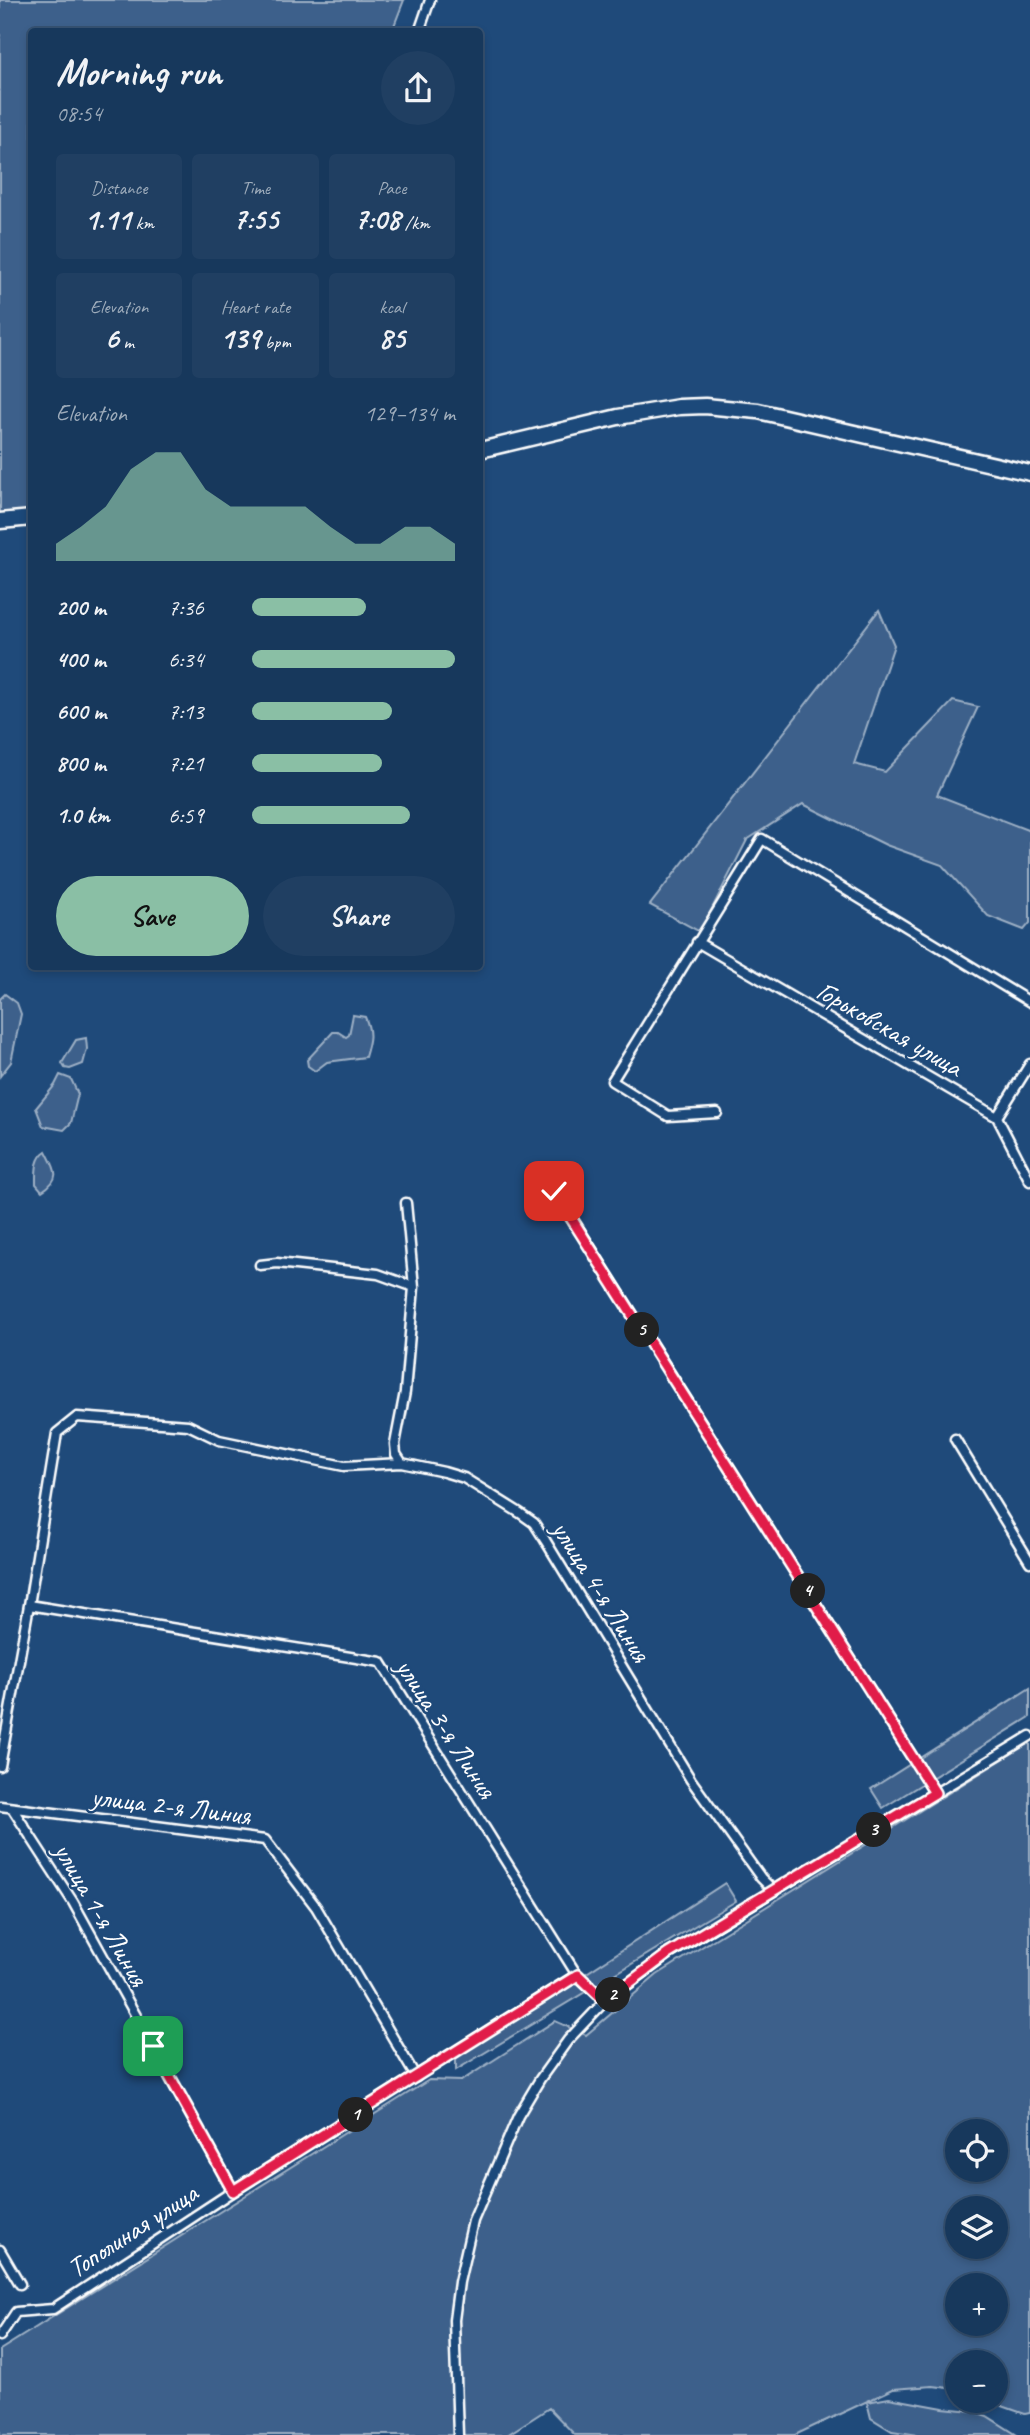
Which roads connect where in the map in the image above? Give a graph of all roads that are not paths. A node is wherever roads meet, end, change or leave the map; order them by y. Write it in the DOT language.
graph roads {
  1 [pos="430,0"];
  2 [pos="420,28"];
  3 [pos="483,449"];
  4 [pos="1030,472"];
  5 [pos="28,518"];
  6 [pos="0,521"];
  7 [pos="697,942"];
  8 [pos="1030,1002"];
  9 [pos="1030,1064"];
  10 [pos="717,1113"];
  11 [pos="997,1117"];
  12 [pos="1030,1181"];
  13 [pos="554,1191"];
  14 [pos="406,1203"];
  15 [pos="260,1265"];
  16 [pos="414,1287"];
  17 [pos="955,1439"];
  18 [pos="402,1464"];
  19 [pos="1030,1562"];
  20 [pos="29,1605"];
  21 [pos="1030,1736"];
  22 [pos="0,1766"];
  23 [pos="935,1793"];
  24 [pos="0,1806"];
  25 [pos="12,1808"];
  26 [pos="774,1891"];
  27 [pos="578,1975"];
  28 [pos="605,2001"];
  29 [pos="416,2077"];
  30 [pos="233,2191"];
  31 [pos="0,2250"];
  32 [pos="20,2284"];
  33 [pos="0,2336"];
  34 [pos="458,2435"];
  1 -- 2 [label="street"];
  3 -- 4 [label="main road"];
  5 -- 6 [label="main road"];
  7 -- 8 [label="street"];
  7 -- 10 [label="street"];
  7 -- 11 [label="street, Горьковская улица"];
  9 -- 11 [label="street"];
  11 -- 12 [label="street"];
  13 -- 23 [label="street"];
  14 -- 16 [label="street"];
  15 -- 16 [label="street"];
  16 -- 18 [label="street"];
  17 -- 19 [label="street"];
  18 -- 20 [label="street, улица 4-я Линия"];
  18 -- 26 [label="street, улица 4-я Линия"];
  20 -- 22 [label="street"];
  20 -- 27 [label="street, улица 3-я Линия"];
  21 -- 23 [label="street"];
  23 -- 26 [label="street"];
  24 -- 25 [label="street, улица 2-я Линия"];
  25 -- 29 [label="street, улица 2-я Линия"];
  25 -- 30 [label="street, улица 1-я Линия"];
  26 -- 28 [label="street"];
  27 -- 28 [label="street, улица 3-я Линия"];
  27 -- 29 [label="street, Тополиная улица"];
  28 -- 34 [label="street"];
  29 -- 30 [label="street, Тополиная улица"];
  30 -- 33 [label="street, Тополиная улица"];
  31 -- 32 [label="street"];
}
